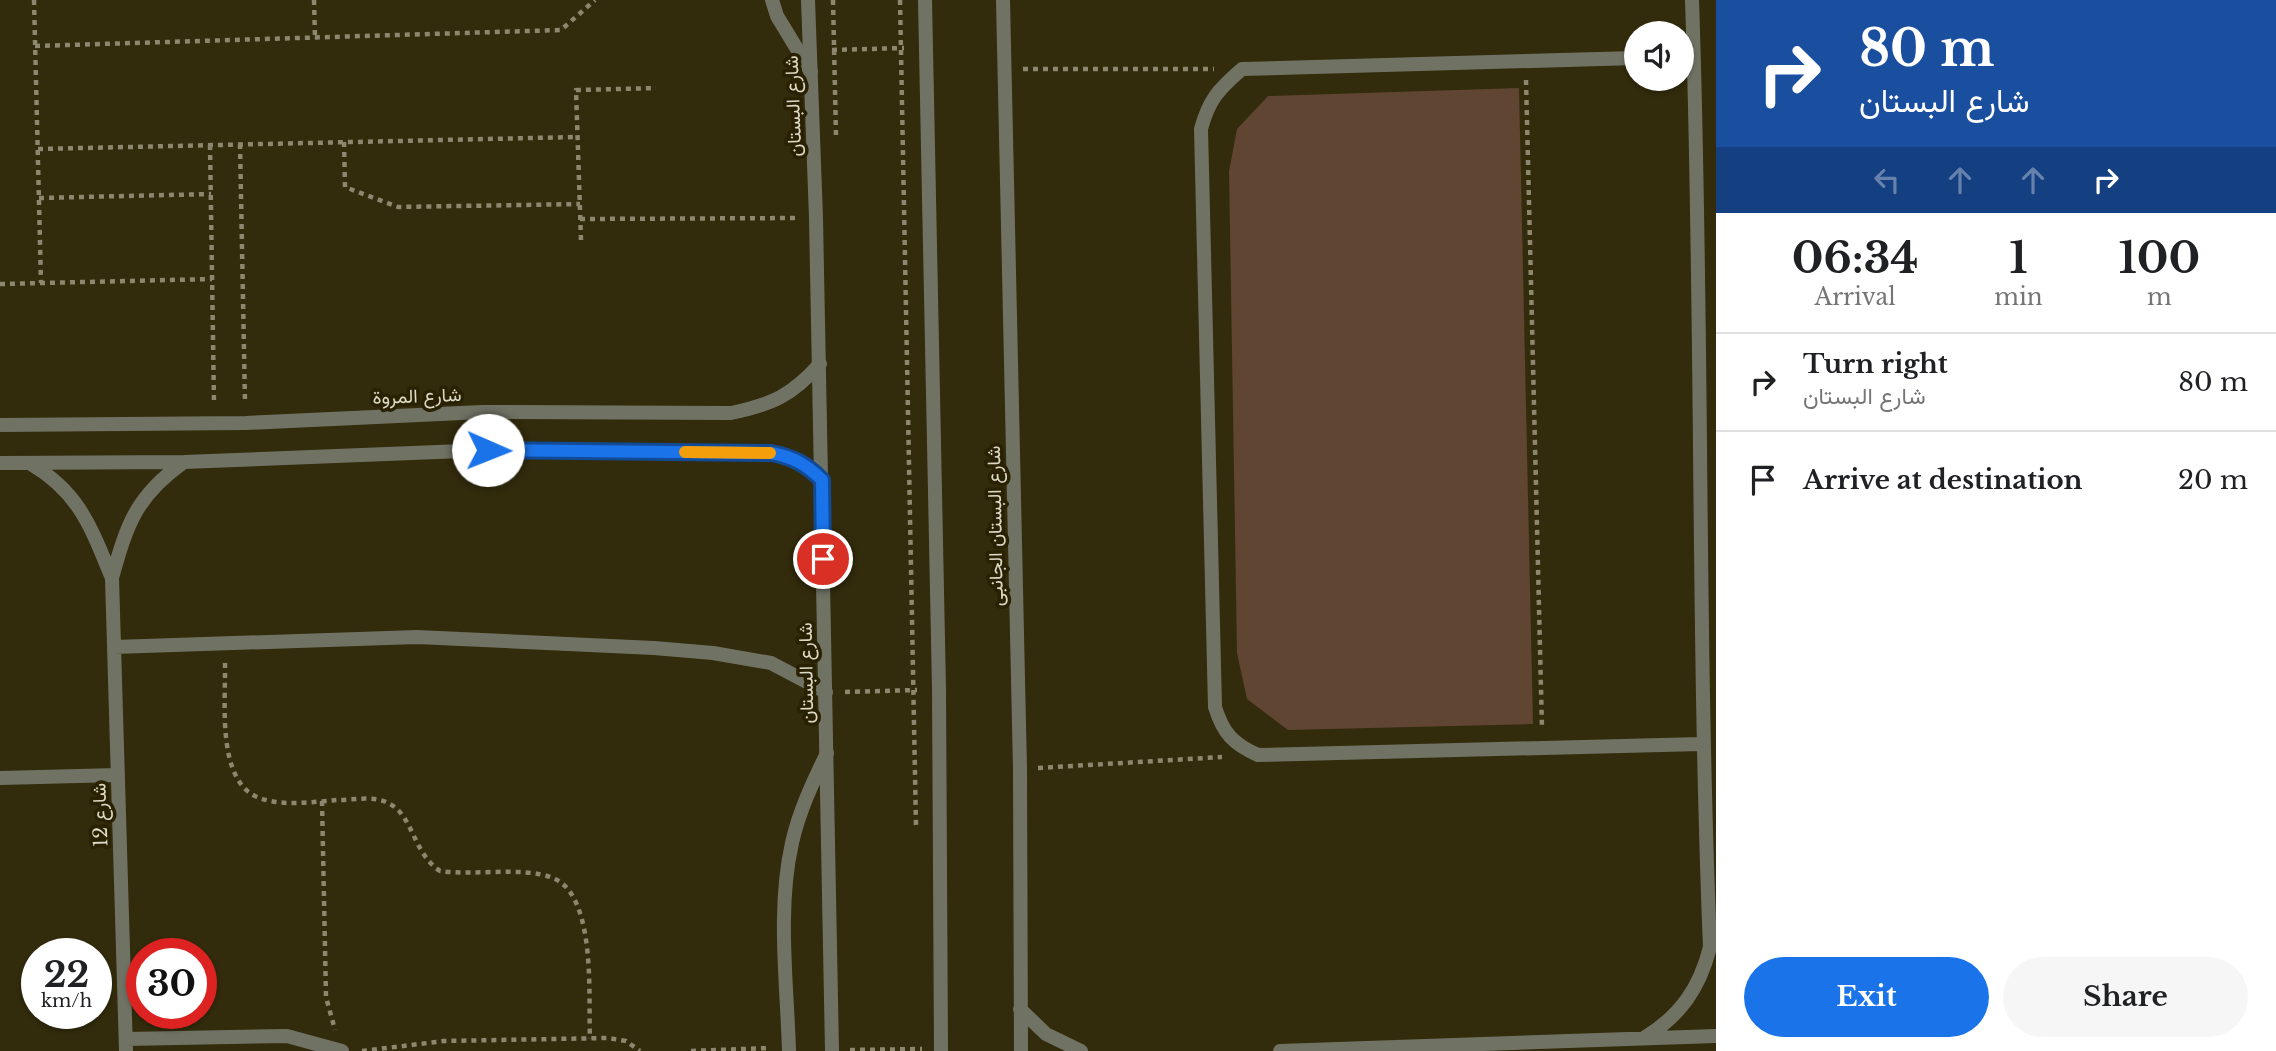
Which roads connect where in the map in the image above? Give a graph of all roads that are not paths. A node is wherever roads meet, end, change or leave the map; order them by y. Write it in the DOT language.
graph roads {
  1 [pos="772,0"];
  2 [pos="808,0"];
  3 [pos="925,0"];
  4 [pos="1003,0"];
  5 [pos="1692,0"];
  6 [pos="1690,21"];
  7 [pos="1624,58"];
  8 [pos="811,72"];
  9 [pos="1690,91"];
  10 [pos="820,364"];
  11 [pos="0,425"];
  12 [pos="0,463"];
  13 [pos="30,463"];
  14 [pos="184,463"];
  15 [pos="822,480"];
  16 [pos="1709,512"];
  17 [pos="112,578"];
  18 [pos="114,647"];
  19 [pos="826,692"];
  20 [pos="1702,744"];
  21 [pos="827,752"];
  22 [pos="118,775"];
  23 [pos="0,778"];
  24 [pos="1713,947"];
  25 [pos="1020,1009"];
  26 [pos="1716,1036"];
  27 [pos="1644,1038"];
  28 [pos="126,1045"];
  29 [pos="1578,1046"];
  30 [pos="789,1049"];
  31 [pos="941,1050"];
  32 [pos="342,1051"];
  33 [pos="832,1051"];
  34 [pos="1021,1051"];
  35 [pos="1081,1051"];
  36 [pos="1280,1051"];
  1 -- 8 [label="street"];
  2 -- 8 [label="street, شارع البستان"];
  3 -- 31 [label="street"];
  4 -- 25 [label="street, شارع البستان الجانبى"];
  5 -- 6 [label="street"];
  7 -- 20 [label="street"];
  8 -- 10 [label="street, شارع البستان"];
  9 -- 16 [label="street"];
  10 -- 11 [label="street, شارع المروة"];
  10 -- 15 [label="street, شارع البستان"];
  12 -- 13 [label="street"];
  13 -- 14 [label="street"];
  13 -- 17 [label="street, شارع 12"];
  14 -- 15 [label="street"];
  14 -- 17 [label="street, شارع 12"];
  15 -- 19 [label="street, شارع البستان"];
  16 -- 20 [label="street"];
  17 -- 18 [label="street, شارع 12"];
  18 -- 19 [label="street"];
  18 -- 22 [label="street, شارع 12"];
  19 -- 21 [label="street, شارع البستان"];
  20 -- 24 [label="street"];
  21 -- 30 [label="street"];
  21 -- 33 [label="street, شارع البستان"];
  22 -- 23 [label="street"];
  22 -- 28 [label="street, شارع 12"];
  24 -- 27 [label="street"];
  25 -- 34 [label="street, شارع البستان الجانبى"];
  25 -- 35 [label="street"];
  26 -- 27 [label="street"];
  27 -- 29 [label="street"];
  28 -- 32 [label="street"];
  29 -- 36 [label="street"];
}
